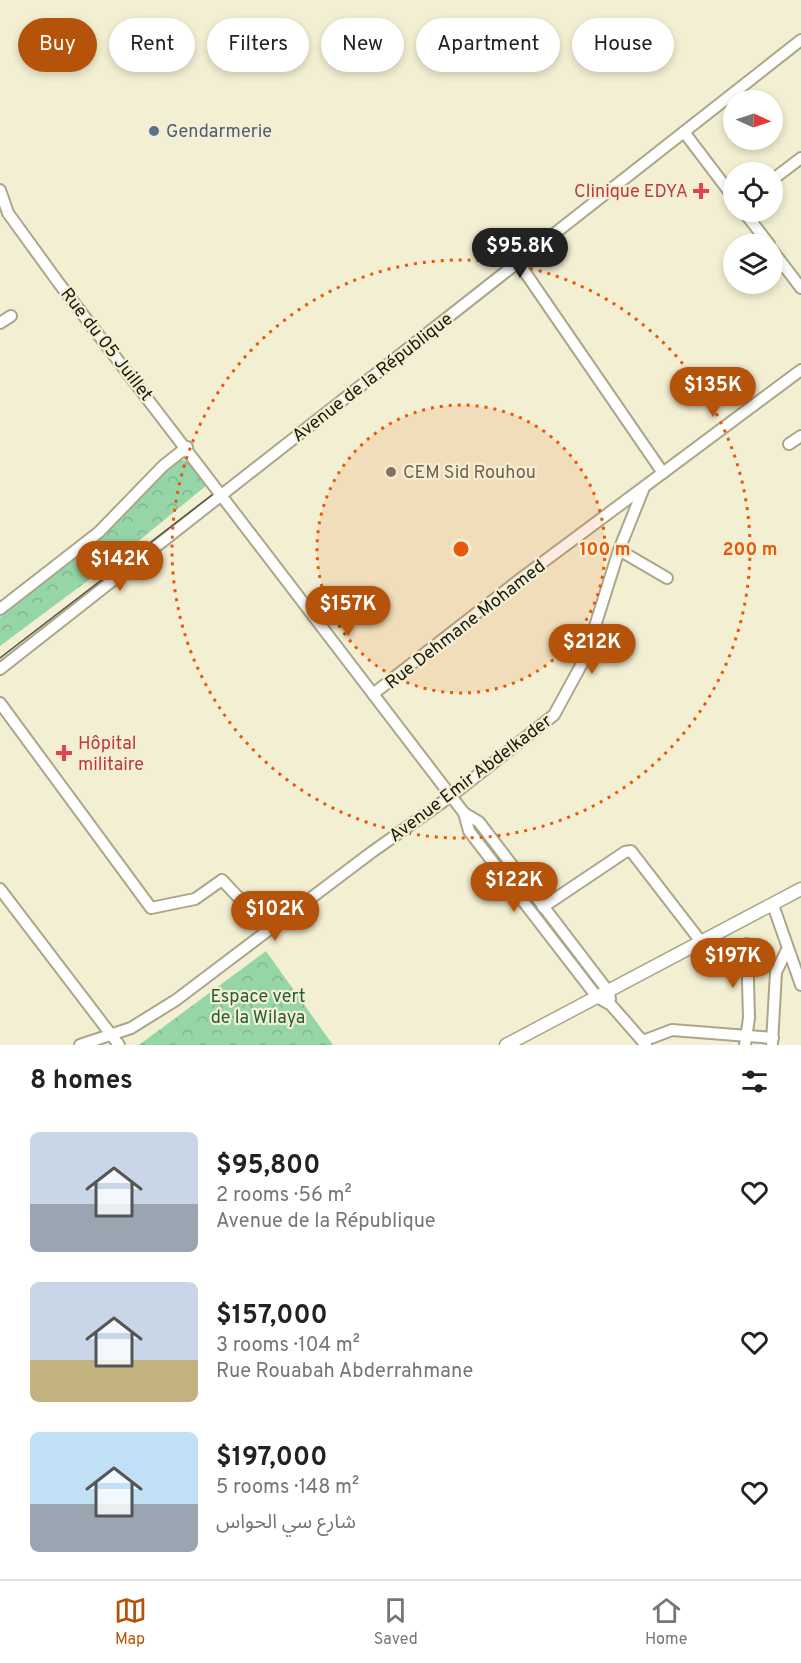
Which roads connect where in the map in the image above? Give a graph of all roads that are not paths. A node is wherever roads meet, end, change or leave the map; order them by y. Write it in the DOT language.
graph roads {
  1 [pos="801,40"];
  2 [pos="684,132"];
  3 [pos="801,158"];
  4 [pos="783,172"];
  5 [pos="723,183"];
  6 [pos="0,190"];
  7 [pos="752,222"];
  8 [pos="761,234"];
  9 [pos="518,262"];
  10 [pos="783,262"];
  11 [pos="799,280"];
  12 [pos="11,316"];
  13 [pos="0,323"];
  14 [pos="801,370"];
  15 [pos="801,436"];
  16 [pos="789,444"];
  17 [pos="187,447"];
  18 [pos="663,473"];
  19 [pos="643,490"];
  20 [pos="222,494"];
  21 [pos="619,549"];
  22 [pos="667,578"];
  23 [pos="0,609"];
  24 [pos="0,669"];
  25 [pos="373,694"];
  26 [pos="0,703"];
  27 [pos="451,796"];
  28 [pos="464,813"];
  29 [pos="0,889"];
  30 [pos="801,889"];
  31 [pos="773,905"];
  32 [pos="543,907"];
  33 [pos="261,910"];
  34 [pos="702,943"];
  35 [pos="747,945"];
  36 [pos="787,950"];
  37 [pos="801,985"];
  38 [pos="602,994"];
  39 [pos="116,1041"];
  40 [pos="746,1041"];
  41 [pos="773,1041"];
  42 [pos="644,1043"];
  43 [pos="80,1045"];
  44 [pos="506,1045"];
  1 -- 2 [label="street, Avenue de la République"];
  2 -- 5 [label="street"];
  2 -- 9 [label="street, Avenue de la République"];
  3 -- 4 [label="street"];
  6 -- 17 [label="street, Rue du 05 Juillet"];
  7 -- 8 [label="street"];
  9 -- 18 [label="street"];
  9 -- 20 [label="street, Avenue de la République"];
  10 -- 11 [label="street"];
  12 -- 13 [label="street"];
  14 -- 18 [label="street, Avenue Emir Abdelkader"];
  15 -- 16 [label="street"];
  17 -- 20 [label="street, Rue du 05 Juillet"];
  17 -- 23 [label="street"];
  18 -- 19 [label="street, Avenue Emir Abdelkader"];
  19 -- 21 [label="street, Avenue Emir Abdelkader"];
  19 -- 25 [label="street, Rue Dehmane Mohamed"];
  20 -- 24 [label="street, Avenue de la République"];
  20 -- 25 [label="street, Rue du 05 Juillet"];
  21 -- 22 [label="street"];
  21 -- 27 [label="street, Avenue Emir Abdelkader"];
  25 -- 27 [label="street, Rue du 05 Juillet"];
  26 -- 33 [label="street"];
  27 -- 28 [label="street, Rue du 05 Juillet"];
  27 -- 39 [label="street, Avenue Emir Abdelkader"];
  28 -- 32 [label="street"];
  28 -- 38 [label="street"];
  29 -- 39 [label="street"];
  30 -- 31 [label="street"];
  31 -- 34 [label="street"];
  31 -- 36 [label="street"];
  32 -- 34 [label="street"];
  32 -- 38 [label="street"];
  34 -- 38 [label="street"];
  35 -- 40 [label="street"];
  36 -- 37 [label="street"];
  36 -- 41 [label="street"];
  38 -- 42 [label="street"];
  38 -- 44 [label="street"];
  39 -- 43 [label="street, Avenue Emir Abdelkader"];
  40 -- 41 [label="street"];
  40 -- 42 [label="street"];
}
